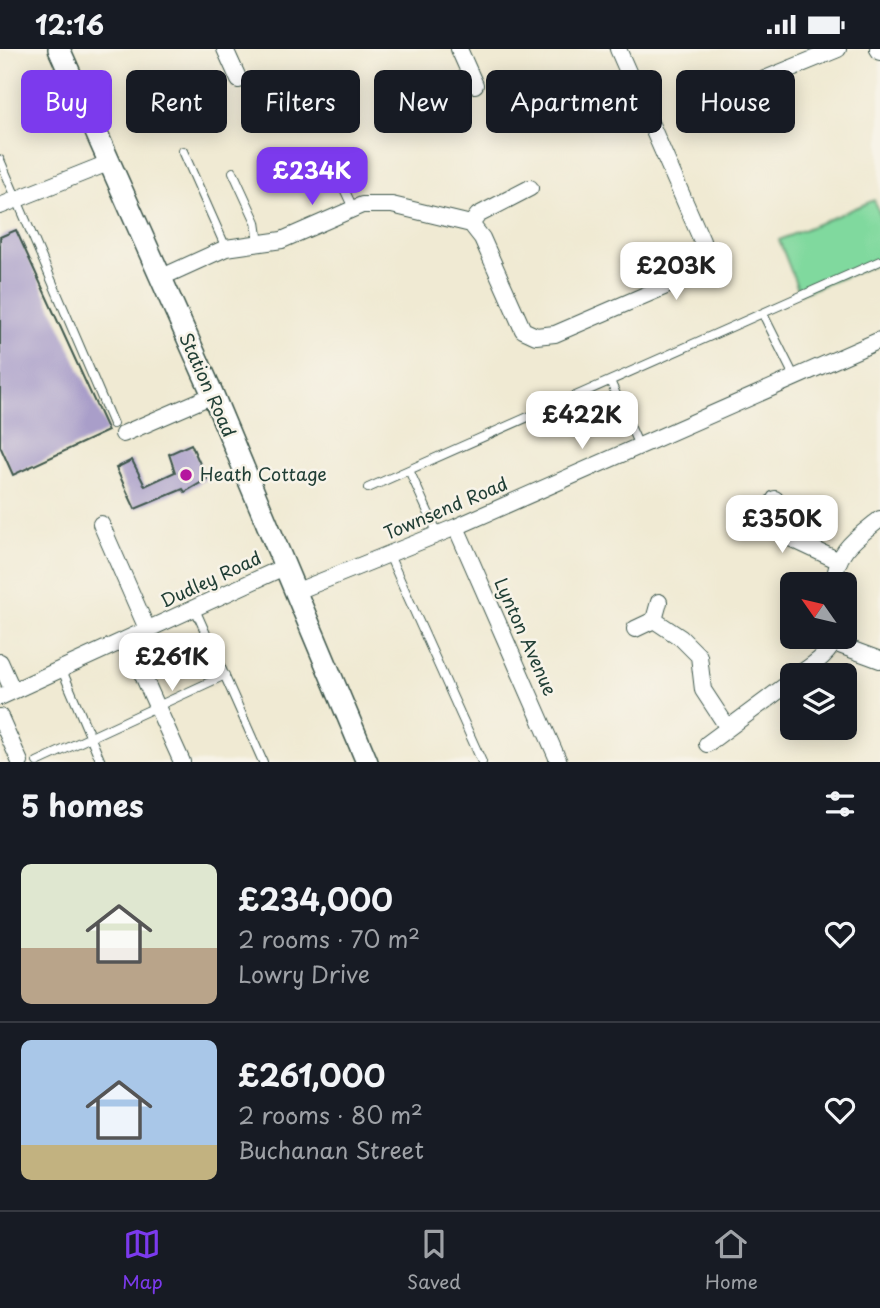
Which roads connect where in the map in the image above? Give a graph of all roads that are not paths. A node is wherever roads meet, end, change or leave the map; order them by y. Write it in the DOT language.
graph roads {
  1 [pos="60,49"];
  2 [pos="459,49"];
  3 [pos="618,49"];
  4 [pos="838,49"];
  5 [pos="231,51"];
  6 [pos="787,70"];
  7 [pos="239,80"];
  8 [pos="475,85"];
  9 [pos="183,151"];
  10 [pos="0,160"];
  11 [pos="108,163"];
  12 [pos="233,172"];
  13 [pos="338,176"];
  14 [pos="530,188"];
  15 [pos="17,199"];
  16 [pos="0,206"];
  17 [pos="354,209"];
  18 [pos="471,224"];
  19 [pos="259,243"];
  20 [pos="226,248"];
  21 [pos="880,261"];
  22 [pos="160,278"];
  23 [pos="763,314"];
  24 [pos="880,340"];
  25 [pos="794,378"];
  26 [pos="611,383"];
  27 [pos="213,395"];
  28 [pos="118,429"];
  29 [pos="639,446"];
  30 [pos="409,470"];
  31 [pos="368,488"];
  32 [pos="775,499"];
  33 [pos="880,519"];
  34 [pos="100,524"];
  35 [pos="456,527"];
  36 [pos="438,534"];
  37 [pos="389,555"];
  38 [pos="839,561"];
  39 [pos="284,567"];
  40 [pos="834,572"];
  41 [pos="296,592"];
  42 [pos="659,602"];
  43 [pos="195,609"];
  44 [pos="653,620"];
  45 [pos="635,629"];
  46 [pos="148,631"];
  47 [pos="127,640"];
  48 [pos="825,649"];
  49 [pos="855,649"];
  50 [pos="880,660"];
  51 [pos="0,662"];
  52 [pos="810,663"];
  53 [pos="62,670"];
  54 [pos="225,675"];
  55 [pos="780,690"];
  56 [pos="6,694"];
  57 [pos="158,706"];
  58 [pos="0,717"];
  59 [pos="728,728"];
  60 [pos="91,737"];
  61 [pos="707,744"];
  62 [pos="20,762"];
  63 [pos="37,762"];
  64 [pos="101,762"];
  65 [pos="182,762"];
  66 [pos="263,762"];
  67 [pos="367,762"];
  68 [pos="482,762"];
  69 [pos="559,762"];
  1 -- 11 [label="main road, Station Road"];
  2 -- 8 [label="street"];
  3 -- 18 [label="street"];
  4 -- 6 [label="street"];
  5 -- 7 [label="street"];
  9 -- 20 [label="lane"];
  10 -- 15 [label="lane"];
  11 -- 15 [label="street"];
  11 -- 22 [label="main road, Station Road"];
  12 -- 19 [label="lane"];
  13 -- 17 [label="lane"];
  14 -- 18 [label="street"];
  15 -- 16 [label="street"];
  15 -- 28 [label="lane"];
  17 -- 18 [label="street"];
  17 -- 19 [label="street"];
  19 -- 20 [label="street"];
  20 -- 22 [label="street"];
  21 -- 23 [label="lane"];
  22 -- 27 [label="main road, Station Road"];
  23 -- 25 [label="lane"];
  23 -- 26 [label="lane"];
  24 -- 25 [label="street, Townsend Road"];
  25 -- 29 [label="street, Townsend Road"];
  26 -- 29 [label="lane"];
  26 -- 30 [label="lane"];
  27 -- 28 [label="street"];
  27 -- 39 [label="main road, Station Road"];
  29 -- 35 [label="street, Townsend Road"];
  30 -- 31 [label="lane"];
  30 -- 36 [label="lane"];
  32 -- 38 [label="street"];
  33 -- 38 [label="street"];
  34 -- 46 [label="street"];
  35 -- 36 [label="street, Townsend Road"];
  35 -- 69 [label="street, Lynton Avenue"];
  36 -- 37 [label="street, Townsend Road"];
  37 -- 41 [label="street, Townsend Road"];
  37 -- 68 [label="lane"];
  38 -- 40 [label="street"];
  39 -- 41 [label="main road, Station Road"];
  39 -- 43 [label="street, Dudley Road"];
  41 -- 67 [label="main road, Station Road"];
  42 -- 44 [label="street"];
  43 -- 46 [label="street, Dudley Road"];
  43 -- 54 [label="lane"];
  44 -- 45 [label="street"];
  44 -- 59 [label="street"];
  46 -- 47 [label="street, Dudley Road"];
  47 -- 53 [label="street, Dudley Road"];
  47 -- 57 [label="street"];
  48 -- 52 [label="street"];
  49 -- 50 [label="street"];
  51 -- 56 [label="street"];
  53 -- 56 [label="street, Dudley Road"];
  53 -- 60 [label="lane"];
  54 -- 57 [label="lane"];
  54 -- 66 [label="lane"];
  55 -- 59 [label="street"];
  57 -- 60 [label="lane"];
  57 -- 65 [label="street"];
  58 -- 62 [label="street"];
  59 -- 61 [label="street"];
  60 -- 63 [label="lane"];
  60 -- 64 [label="lane"];
}
